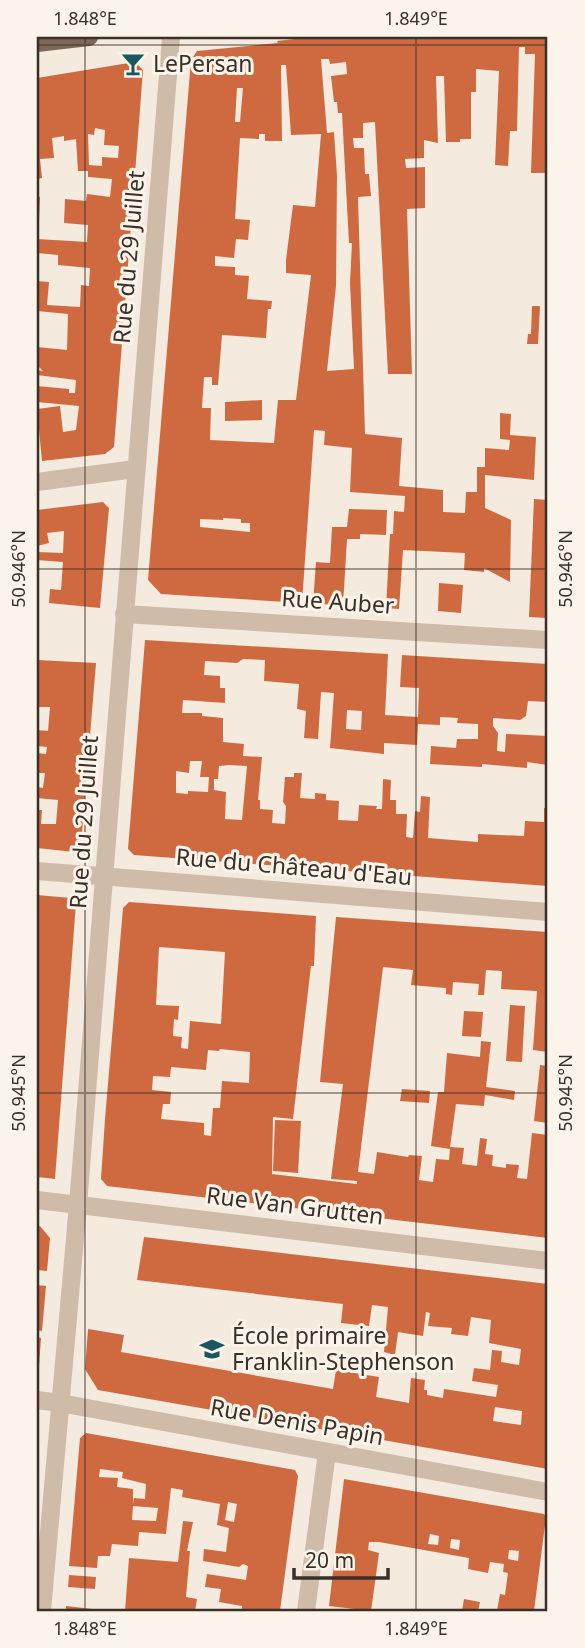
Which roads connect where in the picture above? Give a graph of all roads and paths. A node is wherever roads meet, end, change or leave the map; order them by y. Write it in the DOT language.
graph roads {
  1 [pos="89,37"];
  2 [pos="172,37"];
  3 [pos="37,43"];
  4 [pos="135,469"];
  5 [pos="37,482"];
  6 [pos="124,614"];
  7 [pos="548,640"];
  8 [pos="37,871"];
  9 [pos="104,876"];
  10 [pos="548,912"];
  11 [pos="37,1200"];
  12 [pos="78,1205"];
  13 [pos="548,1261"];
  14 [pos="37,1401"];
  15 [pos="60,1403"];
  16 [pos="327,1452"];
  17 [pos="548,1492"];
  18 [pos="42,1611"];
  19 [pos="306,1611"];
  1 -- 3 [label="main road"];
  2 -- 4 [label="street, Rue du 29 Juillet"];
  4 -- 5 [label="street"];
  4 -- 6 [label="street, Rue du 29 Juillet"];
  6 -- 7 [label="street, Rue Auber"];
  6 -- 9 [label="street, Rue du 29 Juillet"];
  8 -- 9 [label="street, Rue du Château d'Eau"];
  9 -- 10 [label="street, Rue du Château d'Eau"];
  9 -- 12 [label="street, Rue du 29 Juillet"];
  11 -- 12 [label="street, Rue Van Grutten"];
  12 -- 13 [label="street, Rue Van Grutten"];
  12 -- 15 [label="street, Rue du 29 Juillet"];
  14 -- 15 [label="street, Rue Denis Papin"];
  15 -- 16 [label="street, Rue Denis Papin"];
  15 -- 18 [label="street, Rue du 29 Juillet"];
  16 -- 17 [label="street, Rue Denis Papin"];
  16 -- 19 [label="street"];
}
